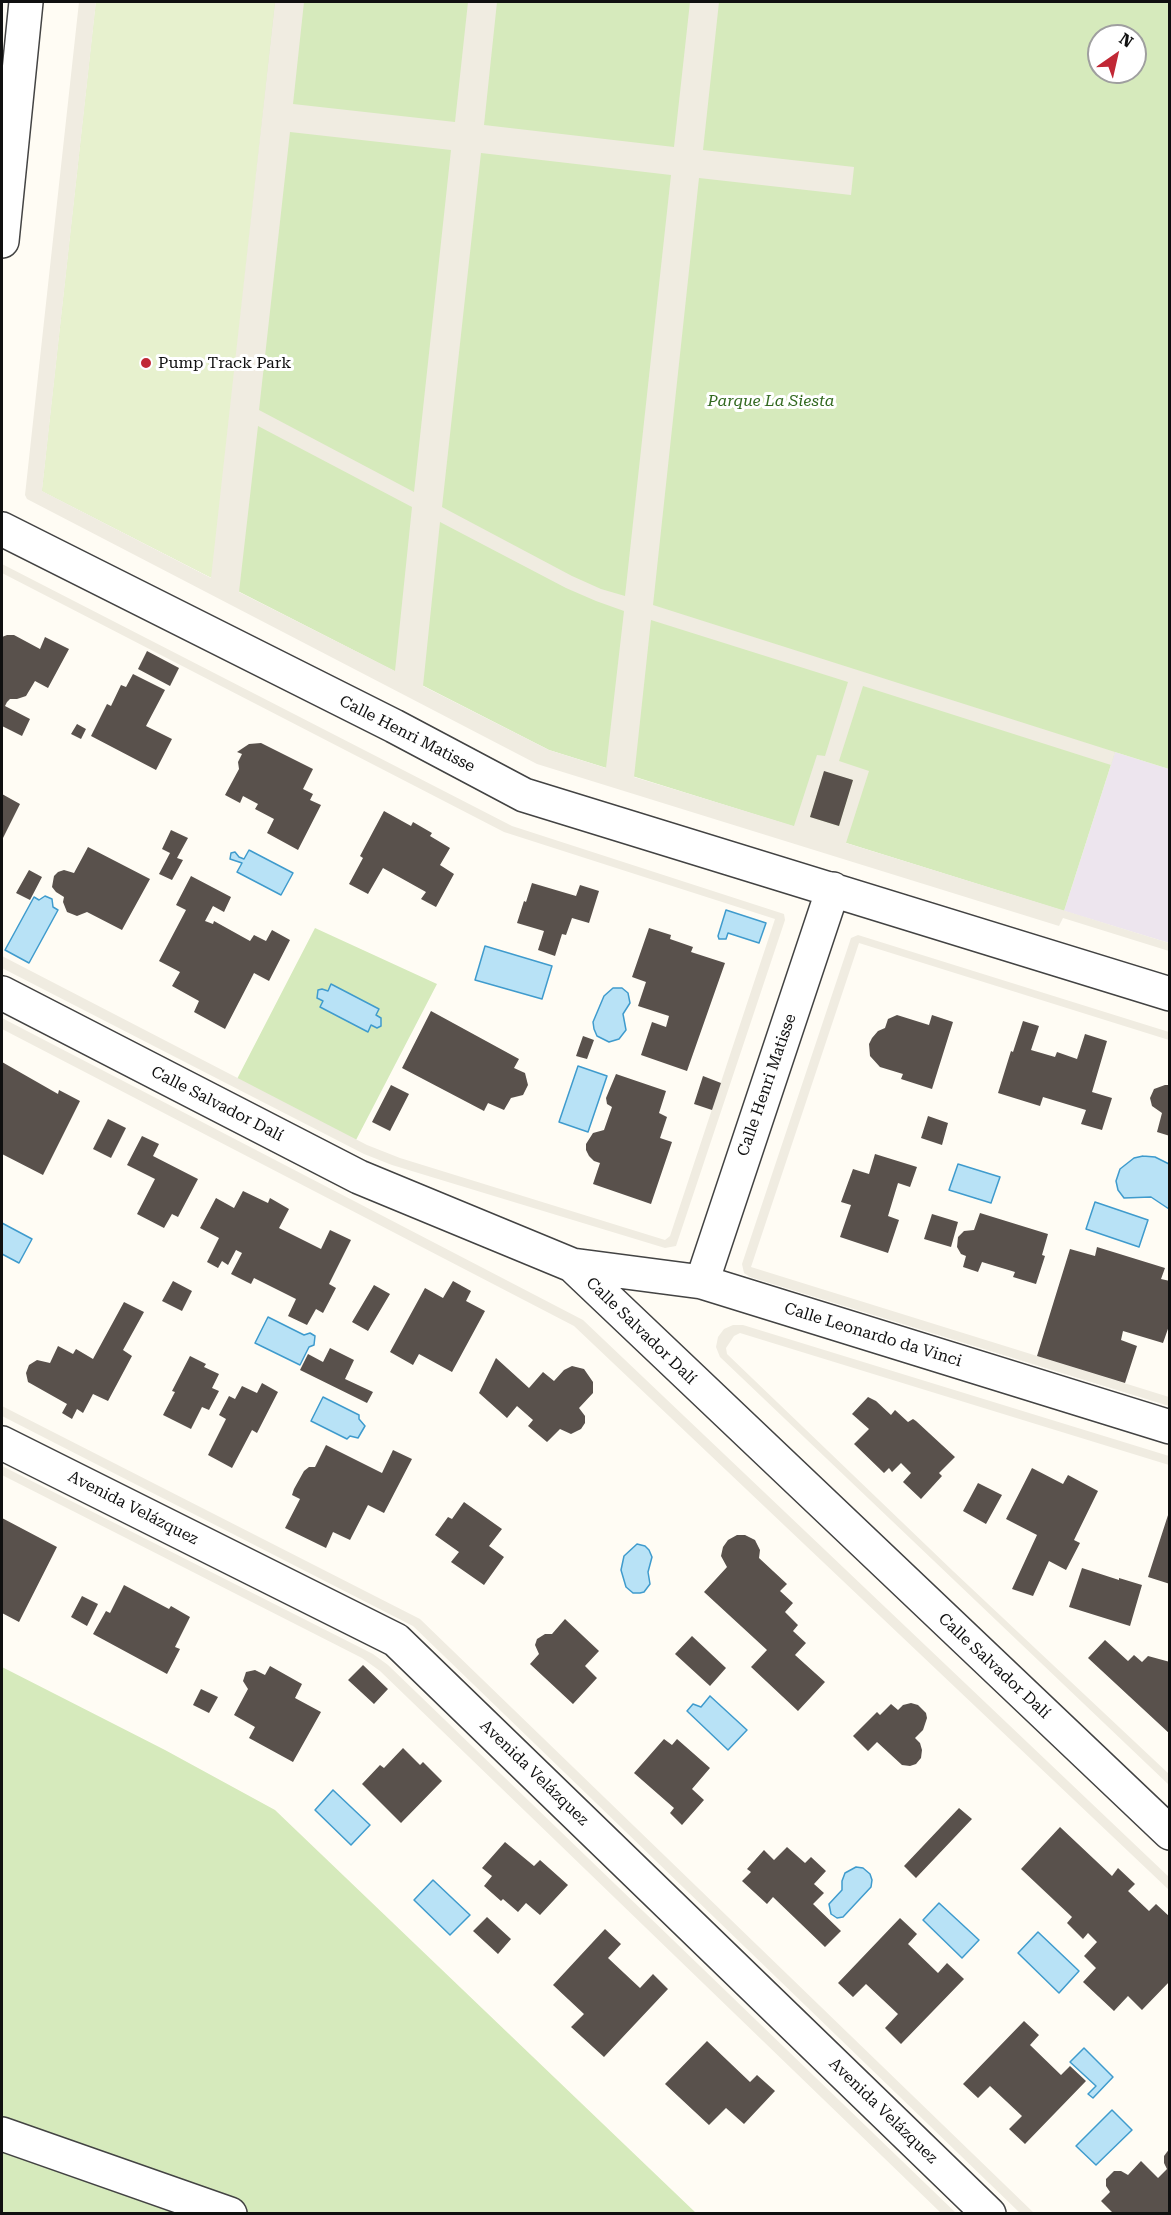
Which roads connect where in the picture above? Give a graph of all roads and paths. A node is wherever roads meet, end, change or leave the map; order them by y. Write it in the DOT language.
graph roads {
  1 [pos="26,2"];
  2 [pos="11,61"];
  3 [pos="8,110"];
  4 [pos="2,241"];
  5 [pos="2,529"];
  6 [pos="833,889"];
  7 [pos="2,993"];
  8 [pos="1170,994"];
  9 [pos="572,1265"];
  10 [pos="702,1282"];
  11 [pos="1170,1427"];
  12 [pos="2,1443"];
  13 [pos="1170,1833"];
  14 [pos="2,2134"];
  15 [pos="230,2214"];
  16 [pos="989,2214"];
  1 -- 2 [label="street"];
  2 -- 3 [label="street"];
  3 -- 4 [label="street"];
  5 -- 6 [label="street, Calle Henri Matisse"];
  6 -- 8 [label="street, Calle Henri Matisse"];
  6 -- 10 [label="street, Calle Henri Matisse"];
  7 -- 9 [label="street, Calle Salvador Dalí"];
  9 -- 10 [label="street, Calle Leonardo da Vinci"];
  9 -- 13 [label="street, Calle Salvador Dalí"];
  10 -- 11 [label="street, Calle Leonardo da Vinci"];
  12 -- 16 [label="street, Avenida Velázquez"];
  14 -- 15 [label="street"];
}
